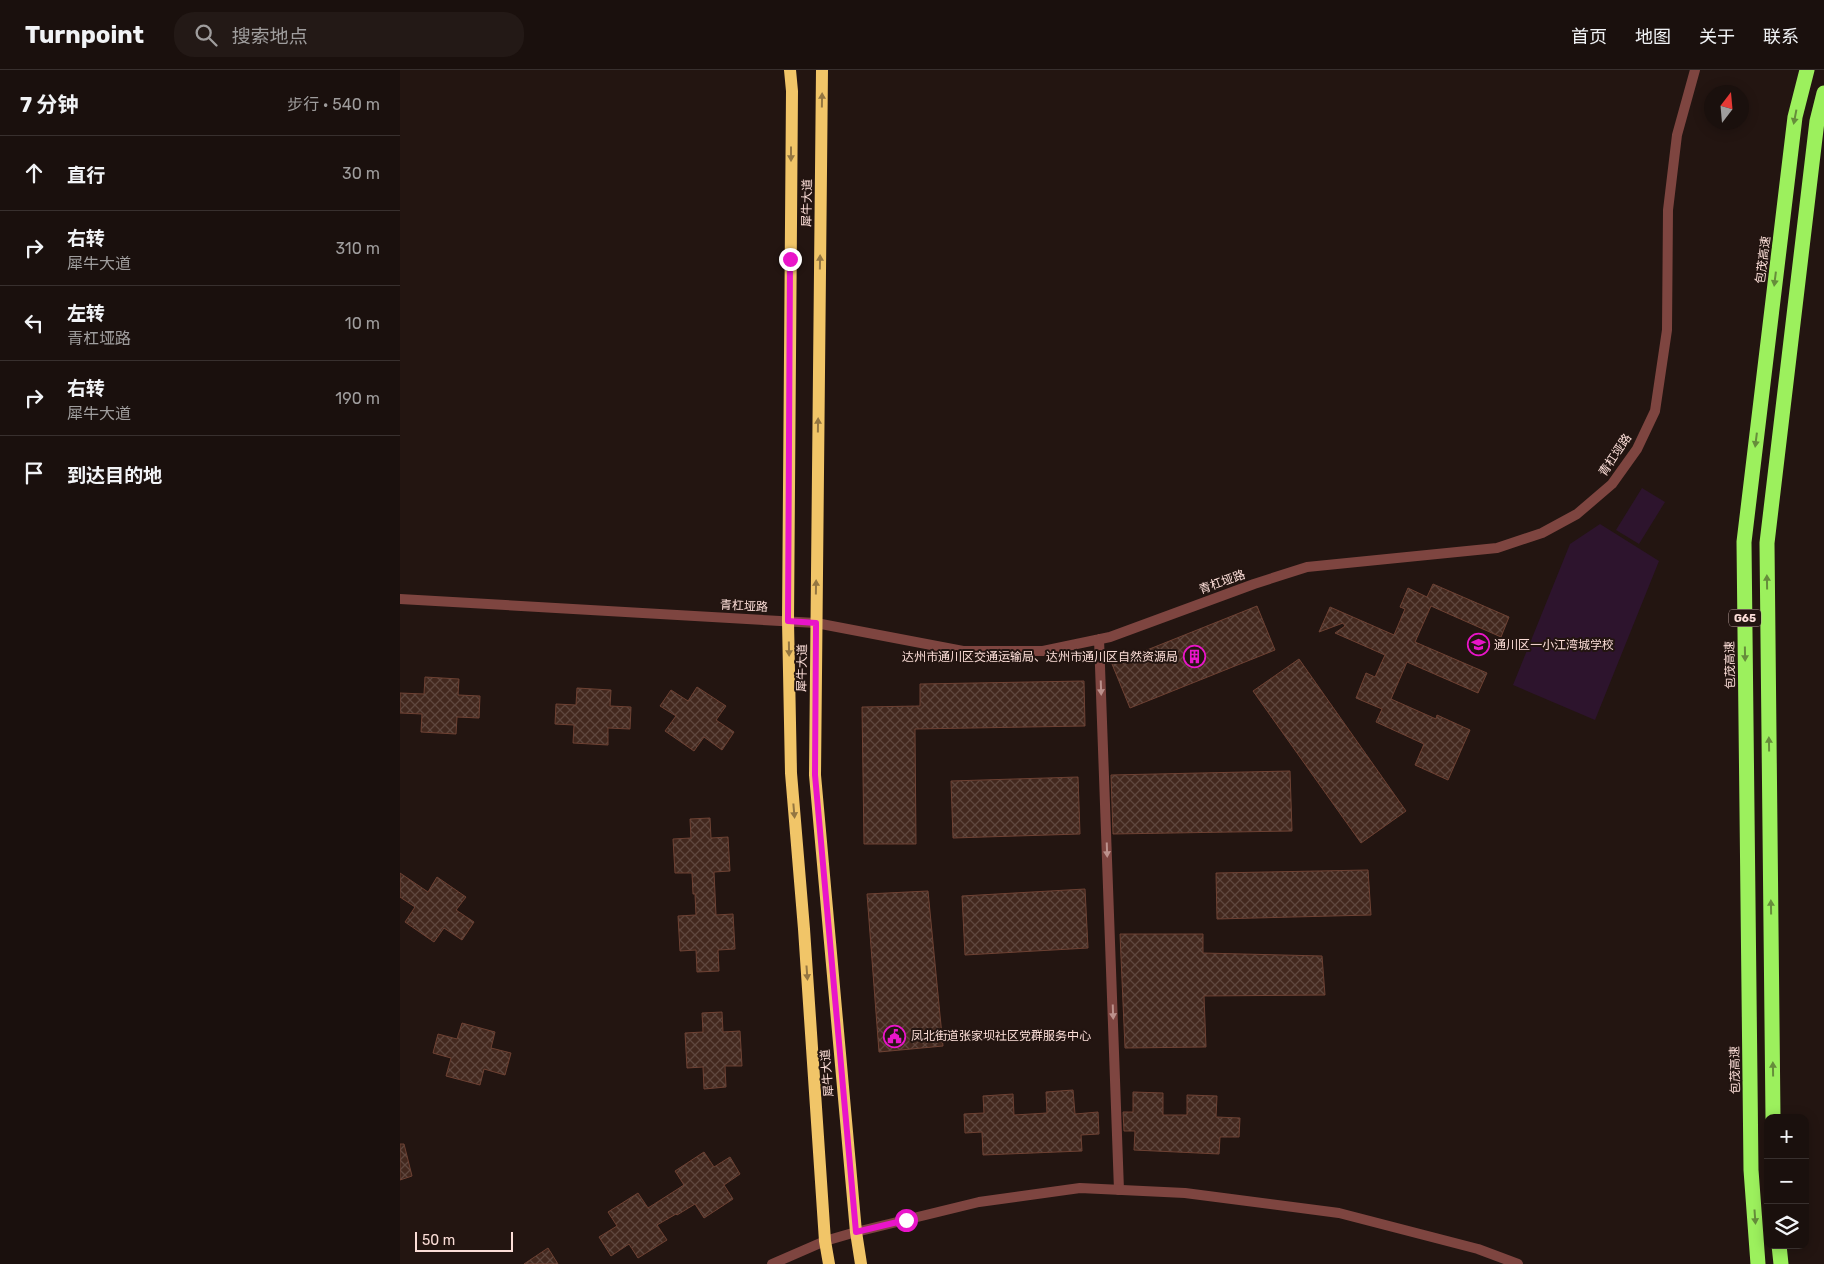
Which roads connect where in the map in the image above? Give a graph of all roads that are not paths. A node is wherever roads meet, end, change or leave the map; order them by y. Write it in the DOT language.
graph roads {
  1 [pos="790,70"];
  2 [pos="822,70"];
  3 [pos="1694,70"];
  4 [pos="1807,70"];
  5 [pos="1824,93"];
  6 [pos="400,599"];
  7 [pos="788,621"];
  8 [pos="816,623"];
  9 [pos="1099,639"];
  10 [pos="1773,1114"];
  11 [pos="1119,1190"];
  12 [pos="856,1232"];
  13 [pos="825,1241"];
  14 [pos="1780,1249"];
  15 [pos="772,1264"];
  16 [pos="829,1264"];
  17 [pos="860,1264"];
  18 [pos="1518,1264"];
  19 [pos="1758,1264"];
  20 [pos="1781,1264"];
  1 -- 7 [label="main road, 犀牛大道, one-way"];
  8 -- 2 [label="main road, 犀牛大道, one-way"];
  3 -- 9 [label="street, 青杠垭路"];
  4 -- 19 [label="highway, 包茂高速 / G65, one-way"];
  10 -- 5 [label="highway, G65, one-way"];
  6 -- 7 [label="street, 青杠垭路"];
  7 -- 8 [label="street, 青杠垭路"];
  7 -- 13 [label="main road, 犀牛大道, one-way"];
  8 -- 9 [label="street, 青杠垭路"];
  8 -- 12 [label="main road, 犀牛大道"];
  9 -- 11 [label="street, one-way"];
  11 -- 12 [label="street"];
  11 -- 18 [label="street"];
  12 -- 13 [label="street"];
  12 -- 17 [label="main road, 犀牛大道"];
  13 -- 15 [label="street"];
  13 -- 16 [label="main road, 犀牛大道"];
  14 -- 20 [label="highway"];
}
